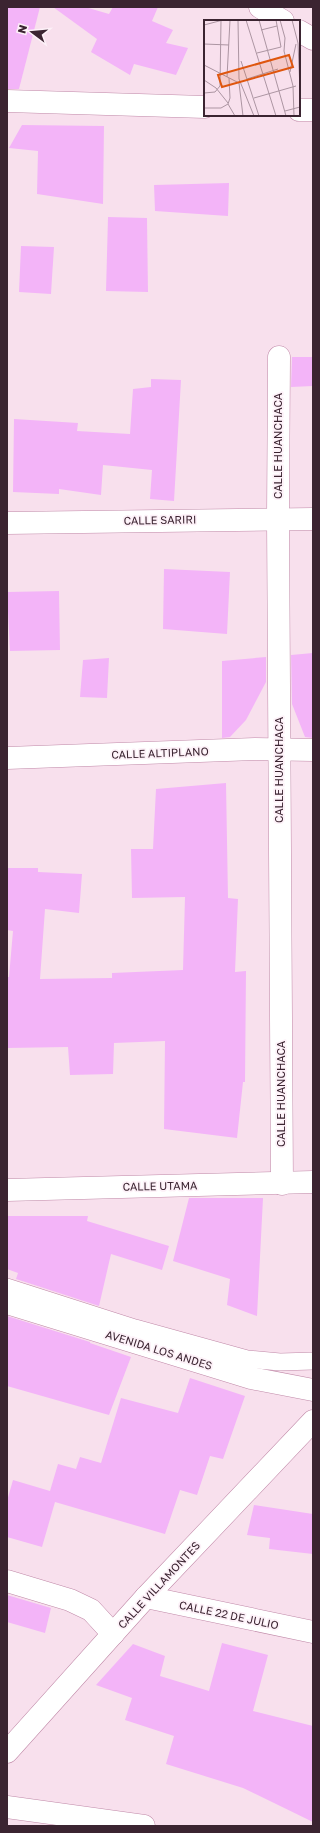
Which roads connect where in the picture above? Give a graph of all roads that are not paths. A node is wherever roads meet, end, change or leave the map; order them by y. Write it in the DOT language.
graph roads {
  1 [pos="260,7"];
  2 [pos="281,20"];
  3 [pos="300,32"];
  4 [pos="313,40"];
  5 [pos="7,101"];
  6 [pos="204,107"];
  7 [pos="300,110"];
  8 [pos="313,110"];
  9 [pos="279,357"];
  10 [pos="278,519"];
  11 [pos="313,519"];
  12 [pos="7,522"];
  13 [pos="279,749"];
  14 [pos="313,750"];
  15 [pos="7,758"];
  16 [pos="313,1182"];
  17 [pos="282,1184"];
  18 [pos="7,1190"];
  19 [pos="7,1287"];
  20 [pos="7,1302"];
  21 [pos="313,1361"];
  22 [pos="313,1390"];
  23 [pos="313,1421"];
  24 [pos="7,1581"];
  25 [pos="146,1597"];
  26 [pos="313,1632"];
  27 [pos="113,1634"];
  28 [pos="7,1752"];
  29 [pos="7,1807"];
  30 [pos="144,1826"];
  1 -- 2 [label="street"];
  3 -- 4 [label="street"];
  5 -- 6 [label="street"];
  7 -- 8 [label="street"];
  9 -- 10 [label="street, CALLE HUANCHACA"];
  10 -- 11 [label="street, CALLE SARIRI"];
  10 -- 12 [label="street, CALLE SARIRI"];
  10 -- 13 [label="street, CALLE HUANCHACA"];
  13 -- 14 [label="street, CALLE ALTIPLANO"];
  13 -- 15 [label="street, CALLE ALTIPLANO"];
  13 -- 17 [label="street, CALLE HUANCHACA"];
  16 -- 17 [label="street, CALLE UTAMA"];
  17 -- 18 [label="street, CALLE UTAMA"];
  19 -- 21 [label="lane, AVENIDA LOS ANDES"];
  20 -- 22 [label="street, AVENIDA LOS ANDES"];
  23 -- 25 [label="street, CALLE VILLAMONTES"];
  24 -- 27 [label="street"];
  25 -- 26 [label="street, CALLE 22 DE JULIO"];
  25 -- 27 [label="street, CALLE VILLAMONTES"];
  27 -- 28 [label="street, CALLE VILLAMONTES"];
  29 -- 30 [label="street"];
}
